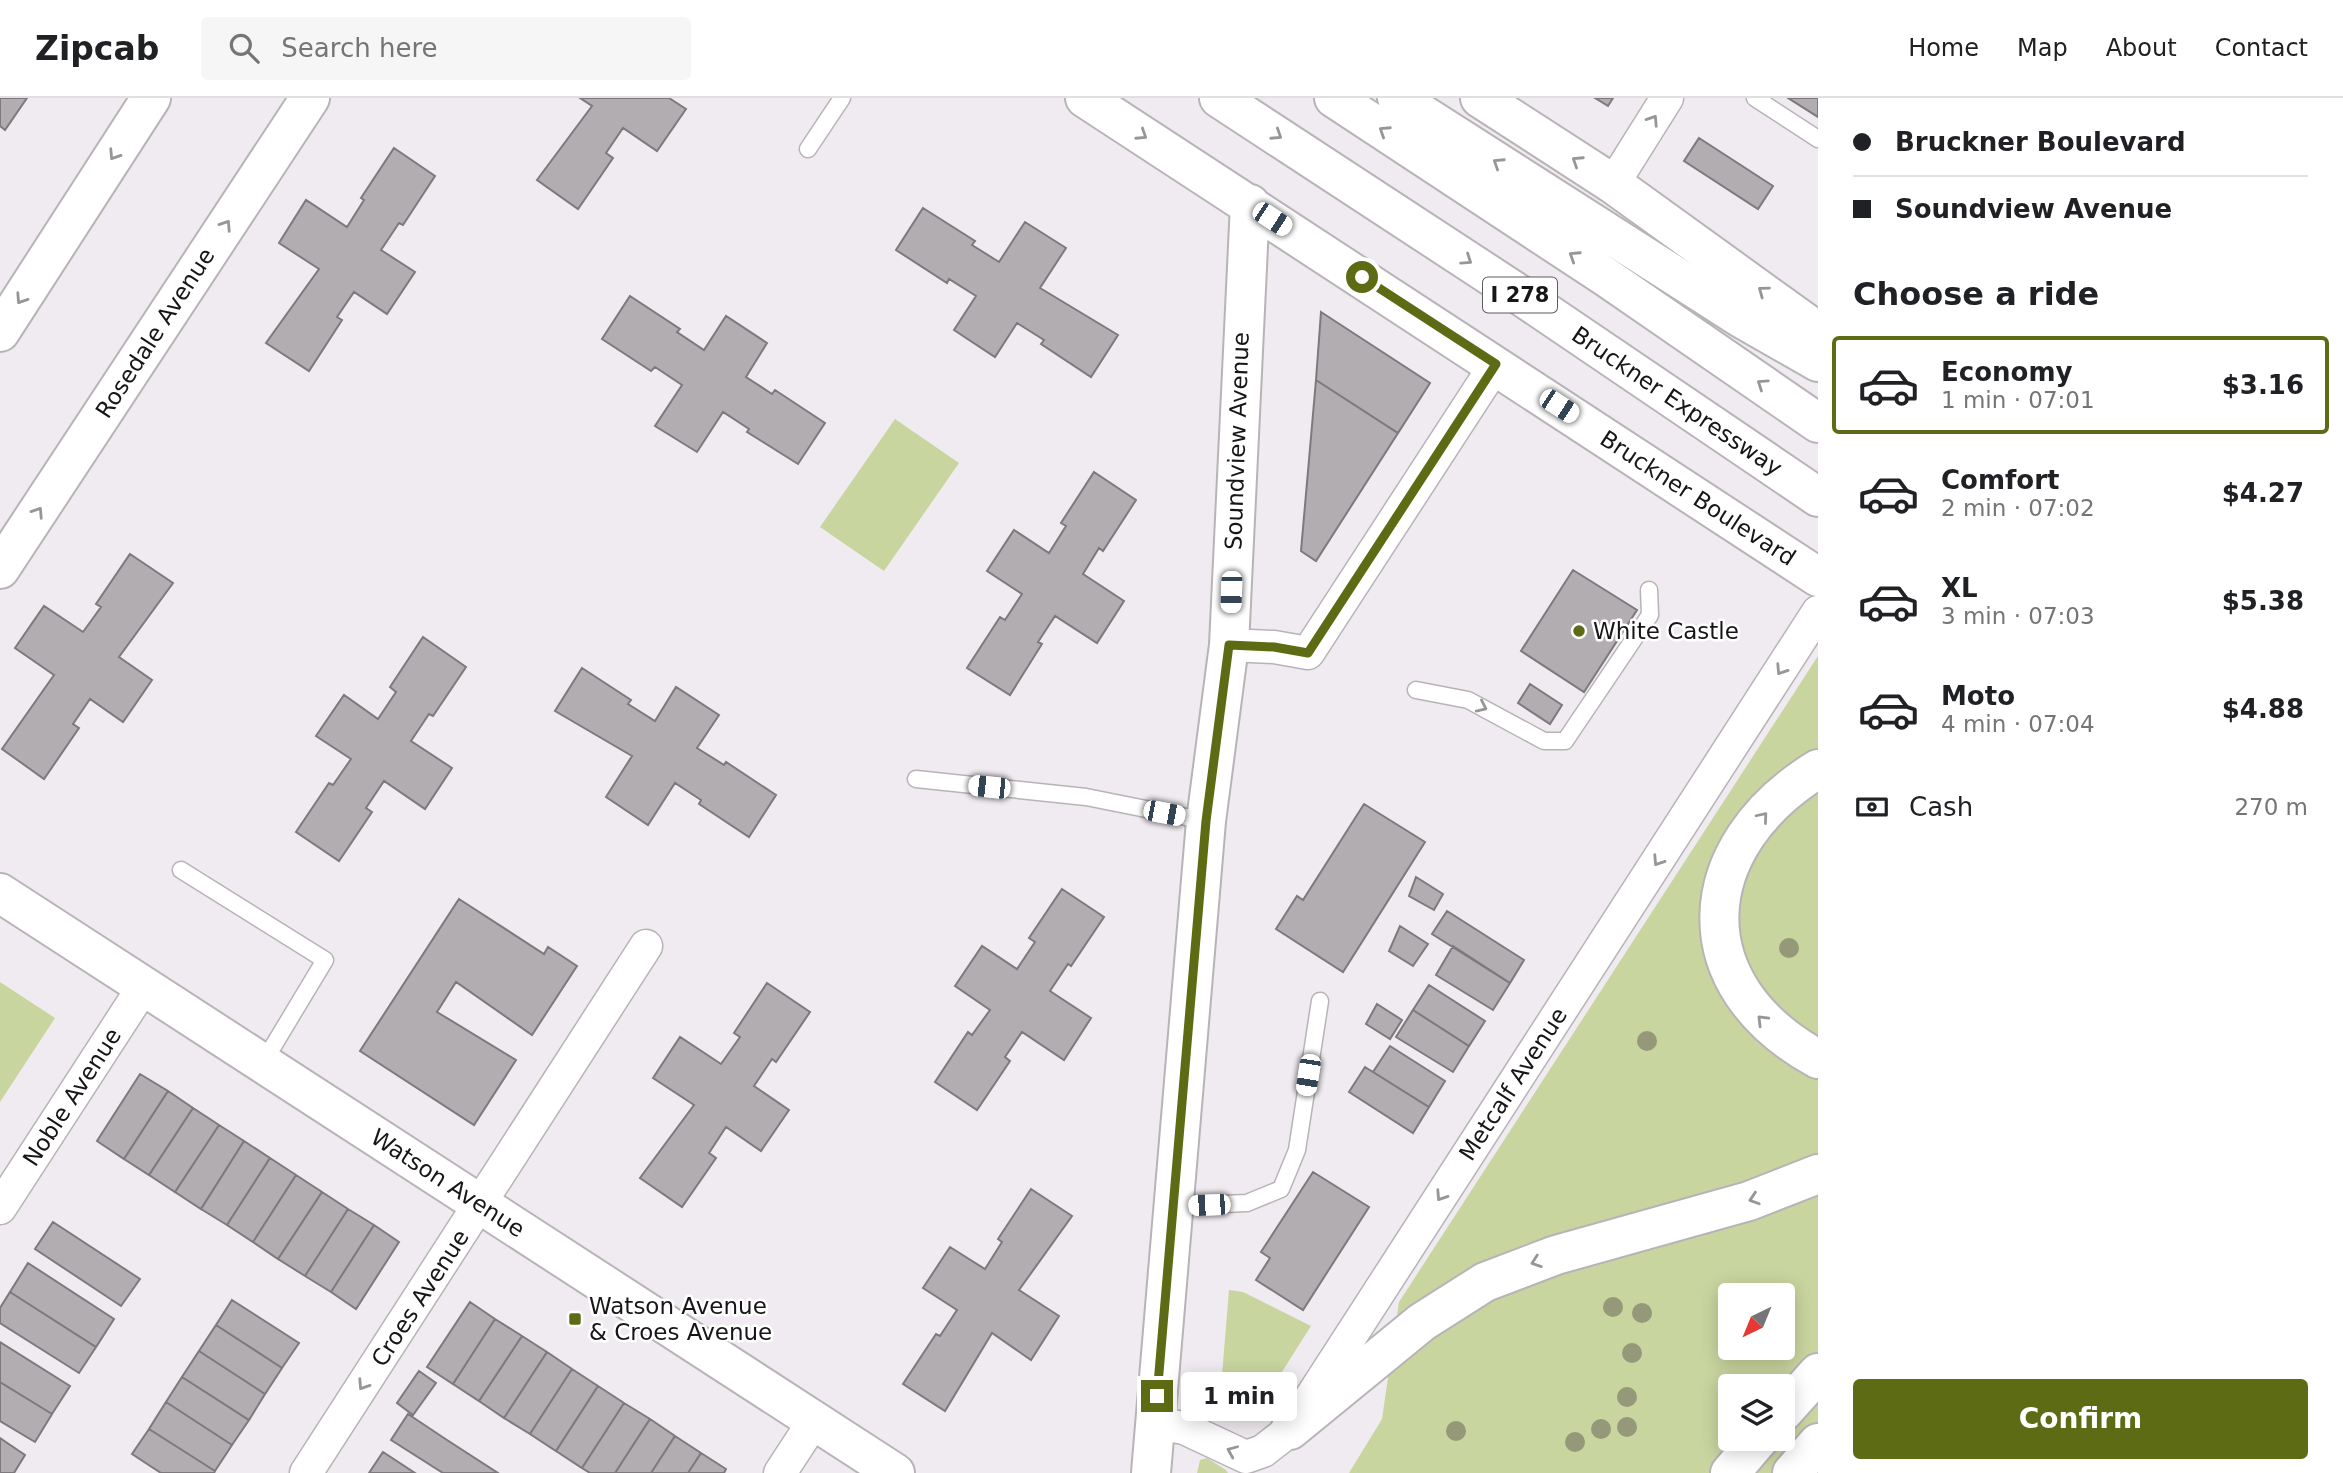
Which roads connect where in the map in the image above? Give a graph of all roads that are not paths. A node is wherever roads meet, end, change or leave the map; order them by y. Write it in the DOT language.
graph roads {
  1 [pos="151,98"];
  2 [pos="310,98"];
  3 [pos="842,98"];
  4 [pos="1085,98"];
  5 [pos="1219,98"];
  6 [pos="1334,98"];
  7 [pos="1397,98"];
  8 [pos="1480,98"];
  9 [pos="1667,98"];
  10 [pos="1755,98"];
  11 [pos="1818,139"];
  12 [pos="808,149"];
  13 [pos="1612,184"];
  14 [pos="1250,204"];
  15 [pos="0,332"];
  16 [pos="1818,332"];
  17 [pos="1818,362"];
  18 [pos="1496,364"];
  19 [pos="1818,423"];
  20 [pos="1818,497"];
  21 [pos="0,569"];
  22 [pos="1818,577"];
  23 [pos="1649,590"];
  24 [pos="1818,612"];
  25 [pos="1229,645"];
  26 [pos="1416,690"];
  27 [pos="1818,769"];
  28 [pos="916,779"];
  29 [pos="1206,821"];
  30 [pos="181,870"];
  31 [pos="0,893"];
  32 [pos="646,946"];
  33 [pos="144,986"];
  34 [pos="1320,1001"];
  35 [pos="1818,1059"];
  36 [pos="263,1063"];
  37 [pos="1818,1174"];
  38 [pos="481,1205"];
  39 [pos="1171,1206"];
  40 [pos="0,1208"];
  41 [pos="1818,1373"];
  42 [pos="1795,1399"];
  43 [pos="814,1421"];
  44 [pos="1155,1423"];
  45 [pos="1290,1430"];
  46 [pos="1818,1443"];
  47 [pos="1749,1451"];
  48 [pos="306,1473"];
  49 [pos="780,1473"];
  50 [pos="895,1473"];
  51 [pos="1151,1473"];
  52 [pos="1730,1473"];
  53 [pos="1792,1473"];
  1 -- 15 [label="main road, one-way"];
  21 -- 2 [label="main road, Rosedale Avenue, one-way"];
  3 -- 12 [label="lane"];
  4 -- 14 [label="main road, Bruckner Boulevard, one-way"];
  5 -- 20 [label="main road, Bruckner Expressway / I 278, one-way"];
  19 -- 6 [label="main road, I 278, one-way"];
  17 -- 7 [label="main road, one-way"];
  13 -- 8 [label="main road, one-way"];
  13 -- 9 [label="street, one-way"];
  10 -- 11 [label="lane"];
  16 -- 13 [label="main road, one-way"];
  14 -- 18 [label="main road, Bruckner Boulevard"];
  14 -- 25 [label="main road, Soundview Avenue"];
  18 -- 22 [label="main road, Bruckner Boulevard"];
  18 -- 25 [label="street"];
  26 -- 23 [label="lane, one-way"];
  24 -- 45 [label="street, Metcalf Avenue, one-way"];
  25 -- 29 [label="main road, Soundview Avenue"];
  35 -- 27 [label="main road, one-way"];
  28 -- 29 [label="lane"];
  29 -- 39 [label="main road, Soundview Avenue"];
  30 -- 36 [label="lane"];
  31 -- 33 [label="main road, Watson Avenue"];
  32 -- 38 [label="street, Croes Avenue"];
  33 -- 36 [label="main road, Watson Avenue"];
  33 -- 40 [label="street, Noble Avenue"];
  34 -- 39 [label="lane"];
  36 -- 38 [label="main road, Watson Avenue"];
  37 -- 45 [label="main road, one-way"];
  38 -- 43 [label="main road, Watson Avenue"];
  38 -- 48 [label="street, Croes Avenue, one-way"];
  39 -- 44 [label="main road, Soundview Avenue"];
  41 -- 42 [label="main road"];
  43 -- 49 [label="street"];
  43 -- 50 [label="main road, Watson Avenue"];
  45 -- 44 [label="street, Metcalf Avenue, one-way"];
  44 -- 51 [label="main road, Soundview Avenue"];
  46 -- 53 [label="main road"];
  47 -- 52 [label="main road"];
}
